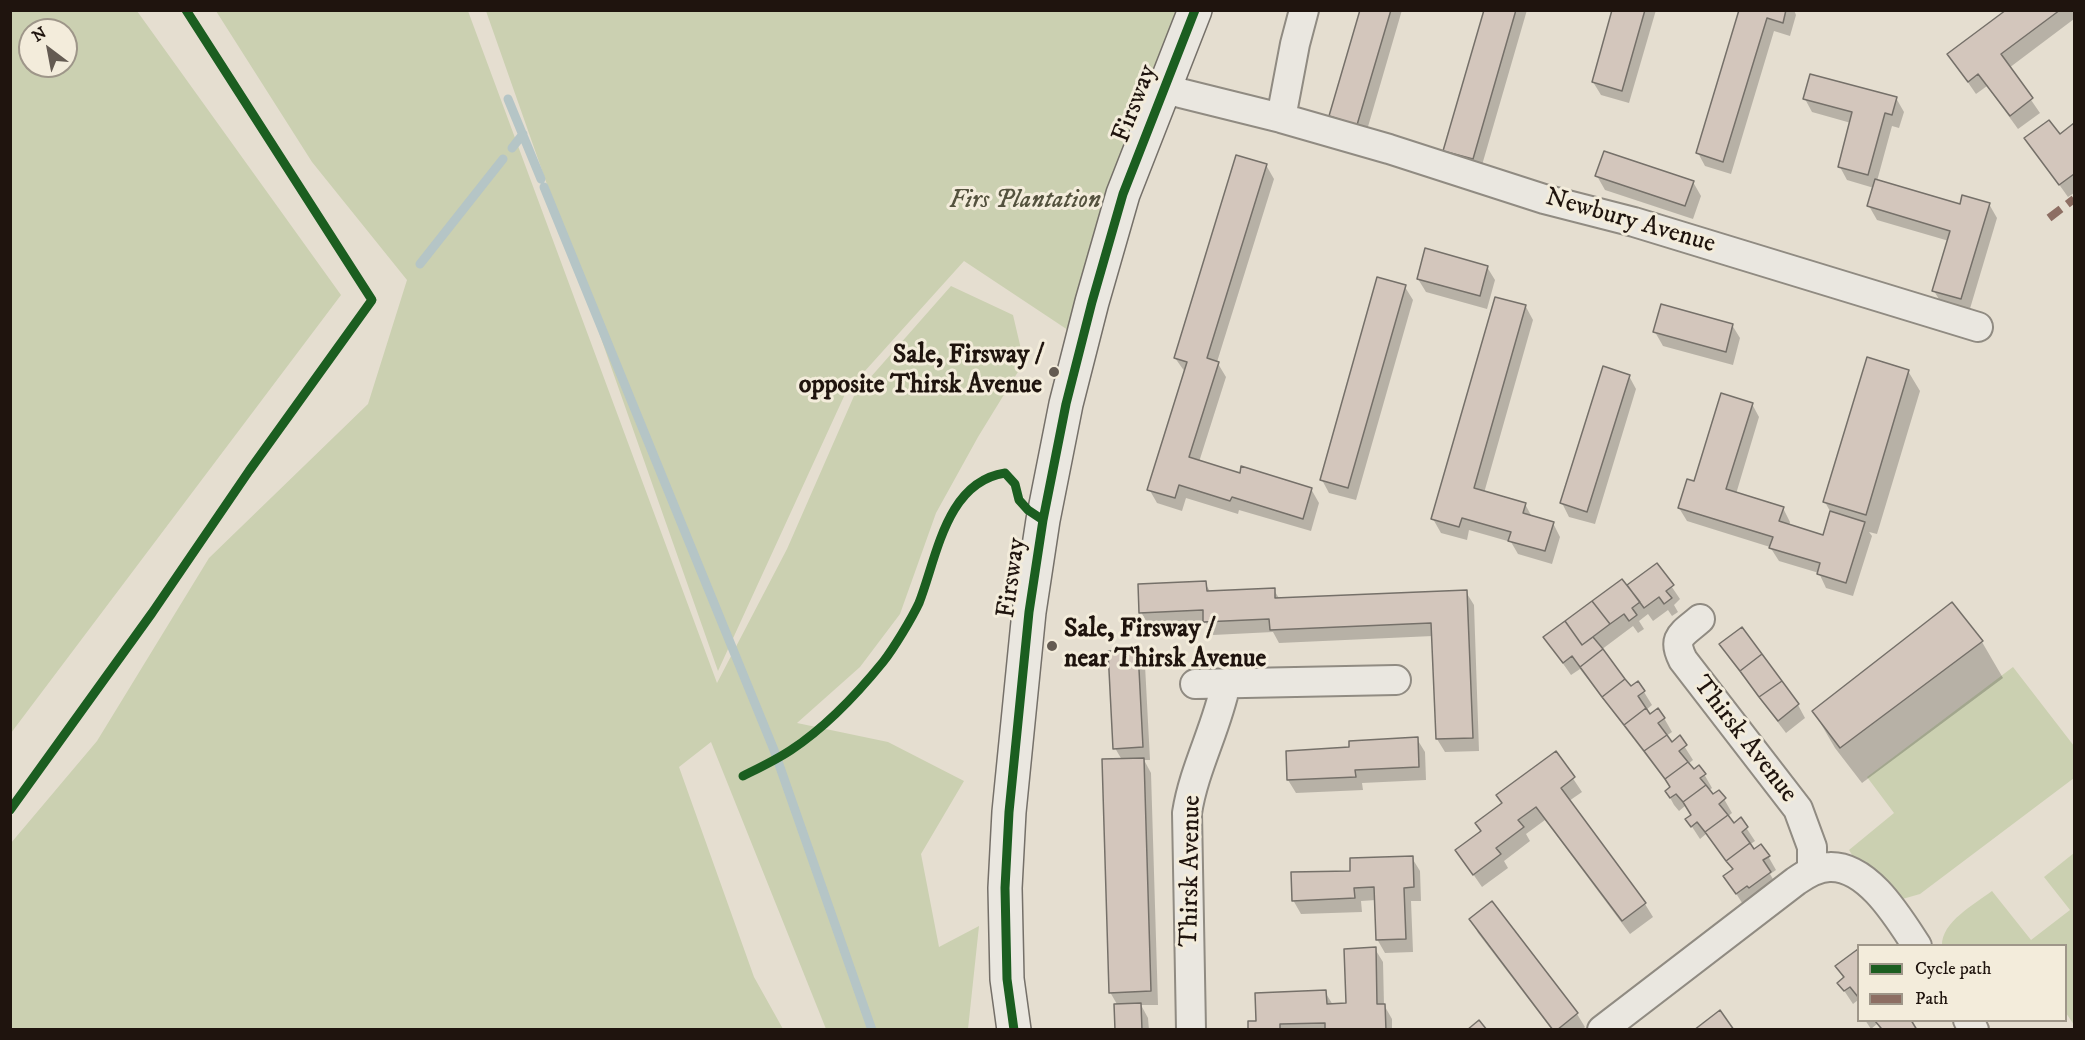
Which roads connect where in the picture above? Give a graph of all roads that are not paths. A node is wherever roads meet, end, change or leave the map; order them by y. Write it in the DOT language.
graph roads {
  1 [pos="1195,10"];
  2 [pos="1304,10"];
  3 [pos="1164,89"];
  4 [pos="1281,118"];
  5 [pos="1978,327"];
  6 [pos="1700,619"];
  7 [pos="1396,680"];
  8 [pos="1226,683"];
  9 [pos="1195,684"];
  10 [pos="1812,871"];
  11 [pos="1916,944"];
  12 [pos="1014,1029"];
  13 [pos="1191,1029"];
  14 [pos="1602,1029"];
  1 -- 3 [label="street, Firsway"];
  2 -- 4 [label="street"];
  3 -- 4 [label="street, Newbury Avenue"];
  3 -- 12 [label="street, Firsway"];
  4 -- 5 [label="street, Newbury Avenue"];
  6 -- 10 [label="street, Thirsk Avenue"];
  7 -- 8 [label="street"];
  8 -- 9 [label="street"];
  8 -- 13 [label="street, Thirsk Avenue"];
  10 -- 11 [label="street"];
  10 -- 14 [label="street"];
}
